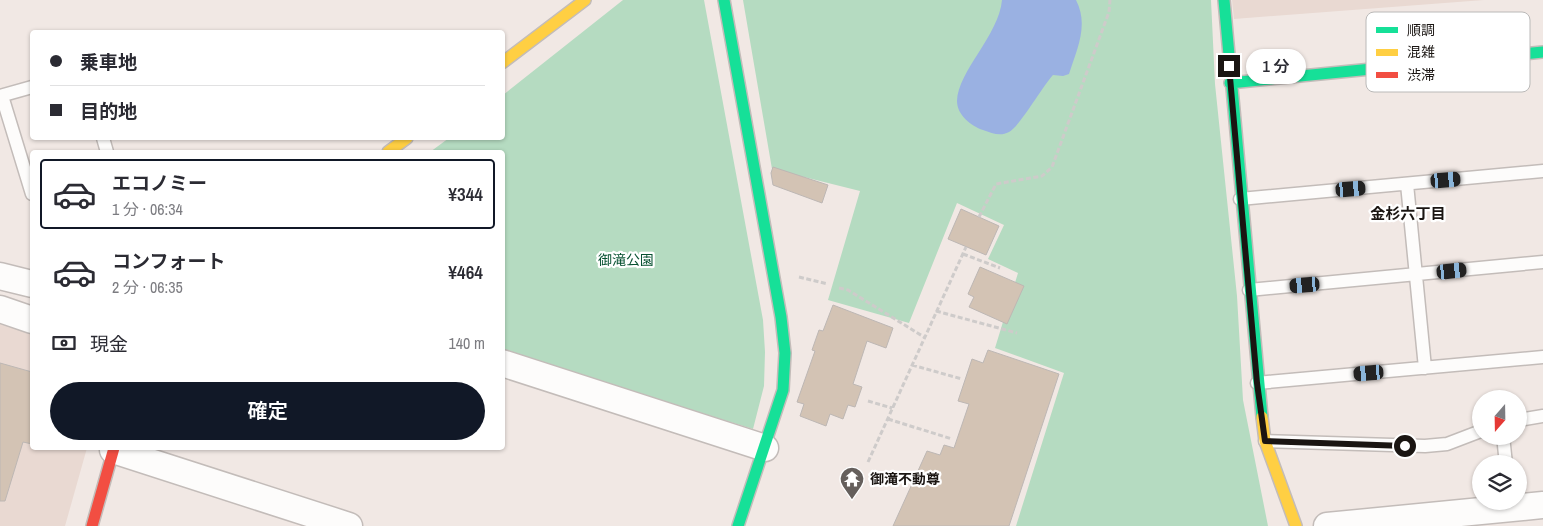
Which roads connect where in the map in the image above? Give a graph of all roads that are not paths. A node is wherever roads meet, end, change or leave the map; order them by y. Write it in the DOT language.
graph roads {
  1 [pos="585,0"];
  2 [pos="724,0"];
  3 [pos="1224,0"];
  4 [pos="1543,52"];
  5 [pos="1530,53"];
  6 [pos="505,61"];
  7 [pos="1366,70"];
  8 [pos="1230,83"];
  9 [pos="30,88"];
  10 [pos="1,96"];
  11 [pos="404,140"];
  12 [pos="391,150"];
  13 [pos="1543,171"];
  14 [pos="1407,184"];
  15 [pos="30,188"];
  16 [pos="1240,199"];
  17 [pos="1543,262"];
  18 [pos="1416,274"];
  19 [pos="0,276"];
  20 [pos="30,284"];
  21 [pos="1249,290"];
  22 [pos="0,309"];
  23 [pos="30,319"];
  24 [pos="1543,357"];
  25 [pos="505,364"];
  26 [pos="1425,368"];
  27 [pos="1257,383"];
  28 [pos="1543,416"];
  29 [pos="1528,418"];
  30 [pos="1472,434"];
  31 [pos="1265,441"];
  32 [pos="765,448"];
  33 [pos="114,450"];
  34 [pos="117,450"];
  35 [pos="1527,505"];
  36 [pos="1543,505"];
  37 [pos="1472,510"];
  38 [pos="92,526"];
  39 [pos="349,526"];
  40 [pos="738,526"];
  41 [pos="1296,526"];
  42 [pos="1327,526"];
  1 -- 6 [label="street"];
  2 -- 32 [label="street"];
  3 -- 8 [label="street"];
  4 -- 5 [label="street"];
  7 -- 8 [label="street"];
  8 -- 16 [label="street"];
  9 -- 10 [label="lane"];
  10 -- 15 [label="lane"];
  11 -- 12 [label="street"];
  13 -- 14 [label="lane"];
  14 -- 16 [label="lane"];
  14 -- 18 [label="lane"];
  16 -- 21 [label="street"];
  17 -- 18 [label="lane"];
  18 -- 21 [label="lane"];
  18 -- 26 [label="lane"];
  19 -- 20 [label="street"];
  21 -- 27 [label="street"];
  22 -- 23 [label="street"];
  24 -- 26 [label="lane"];
  25 -- 32 [label="street"];
  26 -- 27 [label="lane"];
  27 -- 31 [label="street"];
  28 -- 29 [label="lane"];
  30 -- 31 [label="lane"];
  31 -- 41 [label="street"];
  32 -- 40 [label="street"];
  33 -- 38 [label="street"];
  34 -- 39 [label="street"];
  35 -- 36 [label="street"];
  37 -- 42 [label="street"];
}
